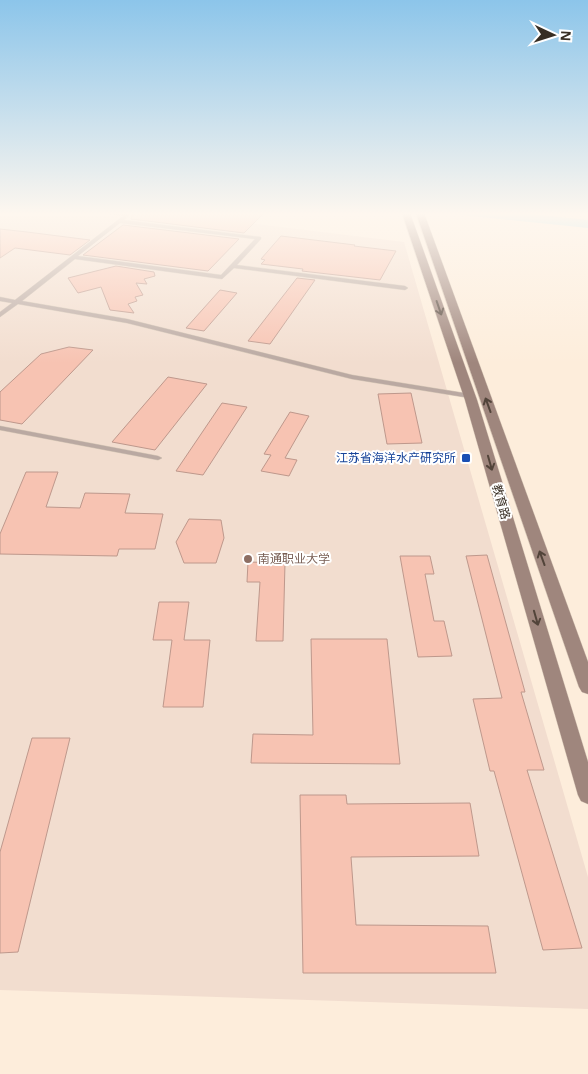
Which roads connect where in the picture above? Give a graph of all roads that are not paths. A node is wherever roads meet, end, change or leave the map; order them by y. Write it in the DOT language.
graph roads {
  1 [pos="66,263"];
  2 [pos="119,263"];
  3 [pos="235,263"];
  4 [pos="424,263"];
  5 [pos="438,263"];
  6 [pos="232,266"];
  7 [pos="405,288"];
  8 [pos="0,299"];
  9 [pos="18,301"];
  10 [pos="0,316"];
  11 [pos="470,396"];
  12 [pos="0,428"];
  13 [pos="158,458"];
  14 [pos="588,687"];
  15 [pos="588,795"];
  1 -- 9 [label="lane"];
  2 -- 6 [label="lane"];
  3 -- 6 [label="lane"];
  4 -- 11 [label="street, 教育路, one-way"];
  14 -- 5 [label="street, 教育路, one-way"];
  6 -- 7 [label="lane"];
  8 -- 9 [label="lane"];
  9 -- 10 [label="lane"];
  9 -- 11 [label="lane"];
  11 -- 15 [label="street, 教育路, one-way"];
  12 -- 13 [label="lane"];
}
